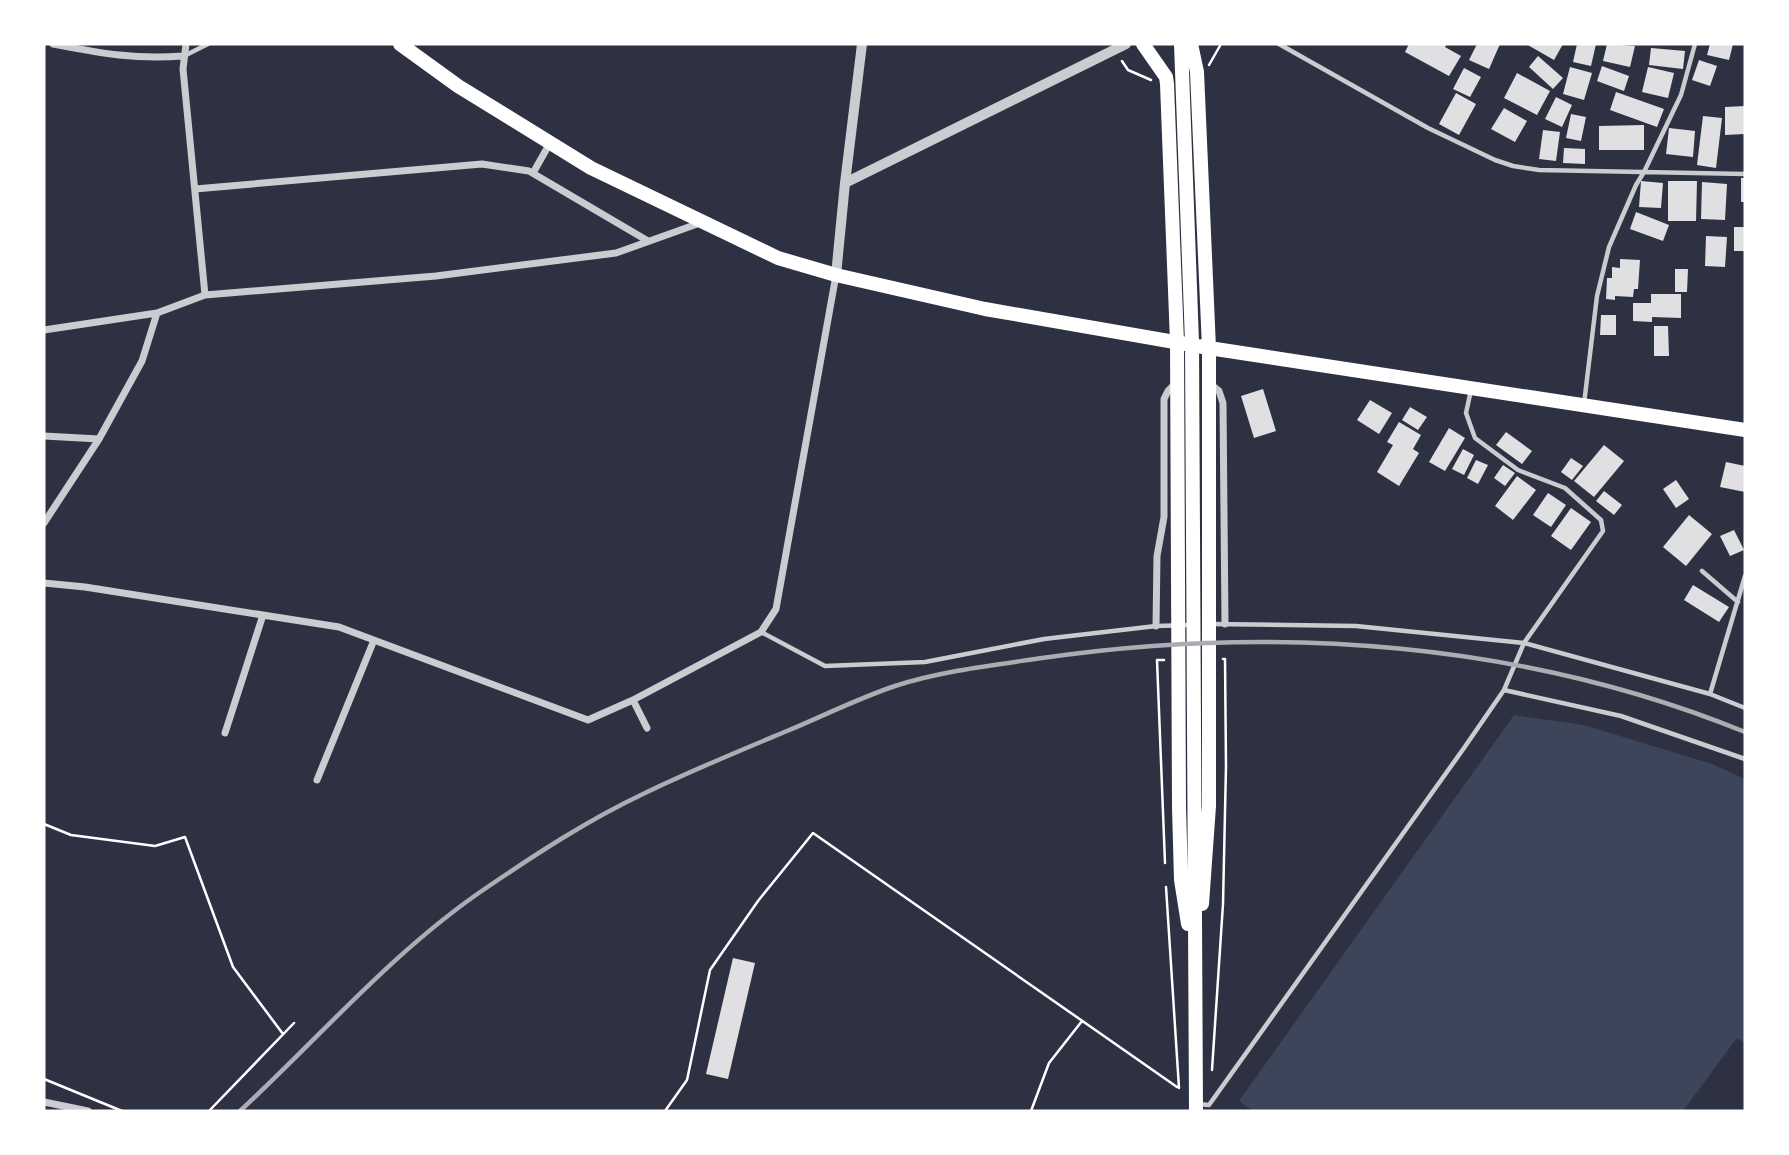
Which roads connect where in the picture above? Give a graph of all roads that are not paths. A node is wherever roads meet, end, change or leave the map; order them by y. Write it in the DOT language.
graph roads {
  1 [pos="52,44"];
  2 [pos="186,44"];
  3 [pos="208,44"];
  4 [pos="400,44"];
  5 [pos="862,44"];
  6 [pos="1143,44"];
  7 [pos="1181,44"];
  8 [pos="1191,44"];
  9 [pos="1279,44"];
  10 [pos="1695,44"];
  11 [pos="1122,46"];
  12 [pos="183,58"];
  13 [pos="550,143"];
  14 [pos="1644,172"];
  15 [pos="533,173"];
  16 [pos="1745,174"];
  17 [pos="845,183"];
  18 [pos="195,188"];
  19 [pos="701,222"];
  20 [pos="648,242"];
  21 [pos="835,275"];
  22 [pos="205,295"];
  23 [pos="157,313"];
  24 [pos="44,330"];
  25 [pos="1177,342"];
  26 [pos="1209,348"];
  27 [pos="1209,382"];
  28 [pos="1177,383"];
  29 [pos="1471,387"];
  30 [pos="1584,404"];
  31 [pos="1745,430"];
  32 [pos="44,436"];
  33 [pos="99,439"];
  34 [pos="44,523"];
  35 [pos="1702,571"];
  36 [pos="1745,576"];
  37 [pos="44,583"];
  38 [pos="1738,602"];
  39 [pos="263,615"];
  40 [pos="1225,624"];
  41 [pos="1156,626"];
  42 [pos="761,632"];
  43 [pos="374,640"];
  44 [pos="1524,643"];
  45 [pos="1504,690"];
  46 [pos="1710,694"];
  47 [pos="633,699"];
  48 [pos="1745,708"];
  49 [pos="647,728"];
  50 [pos="225,733"];
  51 [pos="1745,759"];
  52 [pos="317,780"];
  53 [pos="1194,880"];
  54 [pos="44,1102"];
  55 [pos="1196,1107"];
  56 [pos="88,1111"];
  1 -- 12 [label="street"];
  2 -- 12 [label="street"];
  3 -- 12 [label="lane"];
  4 -- 13 [label="highway"];
  5 -- 17 [label="street"];
  6 -- 25 [label="highway"];
  7 -- 53 [label="highway"];
  8 -- 26 [label="highway"];
  9 -- 14 [label="lane"];
  10 -- 14 [label="lane"];
  11 -- 17 [label="street"];
  12 -- 18 [label="street"];
  13 -- 15 [label="street"];
  13 -- 19 [label="highway"];
  14 -- 16 [label="lane"];
  14 -- 30 [label="lane"];
  15 -- 18 [label="street"];
  15 -- 20 [label="street"];
  17 -- 21 [label="street"];
  18 -- 22 [label="street"];
  19 -- 20 [label="street"];
  19 -- 21 [label="highway"];
  20 -- 22 [label="street"];
  21 -- 25 [label="highway"];
  21 -- 42 [label="street"];
  22 -- 23 [label="street"];
  23 -- 24 [label="street"];
  23 -- 33 [label="street"];
  25 -- 26 [label="highway"];
  25 -- 28 [label="highway"];
  26 -- 27 [label="highway"];
  26 -- 29 [label="highway"];
  27 -- 40 [label="street"];
  27 -- 53 [label="highway"];
  28 -- 41 [label="street"];
  28 -- 53 [label="highway"];
  29 -- 30 [label="highway"];
  29 -- 44 [label="lane"];
  30 -- 31 [label="highway"];
  32 -- 33 [label="street"];
  33 -- 34 [label="street"];
  35 -- 38 [label="lane"];
  36 -- 38 [label="lane"];
  37 -- 39 [label="street"];
  38 -- 46 [label="lane"];
  39 -- 43 [label="street"];
  39 -- 50 [label="street"];
  40 -- 41 [label="lane"];
  40 -- 44 [label="lane"];
  41 -- 42 [label="lane"];
  42 -- 47 [label="street"];
  43 -- 47 [label="street"];
  43 -- 52 [label="street"];
  44 -- 45 [label="lane"];
  44 -- 46 [label="lane"];
  45 -- 51 [label="lane"];
  45 -- 55 [label="lane"];
  46 -- 48 [label="lane"];
  47 -- 49 [label="street"];
  53 -- 55 [label="highway"];
  54 -- 56 [label="street"];
}
